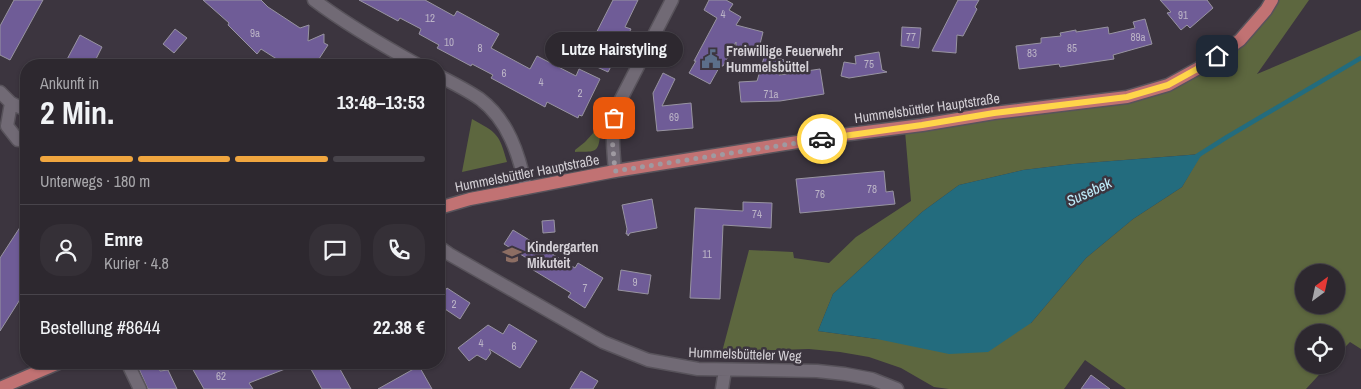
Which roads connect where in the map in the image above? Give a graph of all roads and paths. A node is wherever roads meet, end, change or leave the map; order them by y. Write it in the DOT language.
graph roads {
  1 [pos="314,0"];
  2 [pos="672,0"];
  3 [pos="1272,0"];
  4 [pos="407,59"];
  5 [pos="445,80"];
  6 [pos="0,92"];
  7 [pos="11,104"];
  8 [pos="20,108"];
  9 [pos="20,140"];
  10 [pos="615,171"];
  11 [pos="526,188"];
  12 [pos="445,206"];
  13 [pos="445,251"];
  14 [pos="45,369"];
  15 [pos="130,369"];
  16 [pos="725,370"];
  17 [pos="0,388"];
  18 [pos="140,389"];
  19 [pos="722,389"];
  20 [pos="897,389"];
  1 -- 4 [label="street"];
  2 -- 10 [label="street"];
  3 -- 10 [label="main road, Hummelsbüttler Hauptstraße"];
  5 -- 11 [label="street"];
  6 -- 7 [label="street"];
  7 -- 8 [label="street"];
  7 -- 9 [label="street"];
  10 -- 11 [label="main road, Hummelsbüttler Hauptstraße"];
  11 -- 12 [label="main road, Hummelsbüttler Hauptstraße"];
  13 -- 16 [label="street, Hummelsbütteler Weg"];
  14 -- 17 [label="main road"];
  15 -- 18 [label="street"];
  16 -- 19 [label="street"];
  16 -- 20 [label="street, Hummelsbütteler Weg"];
}
